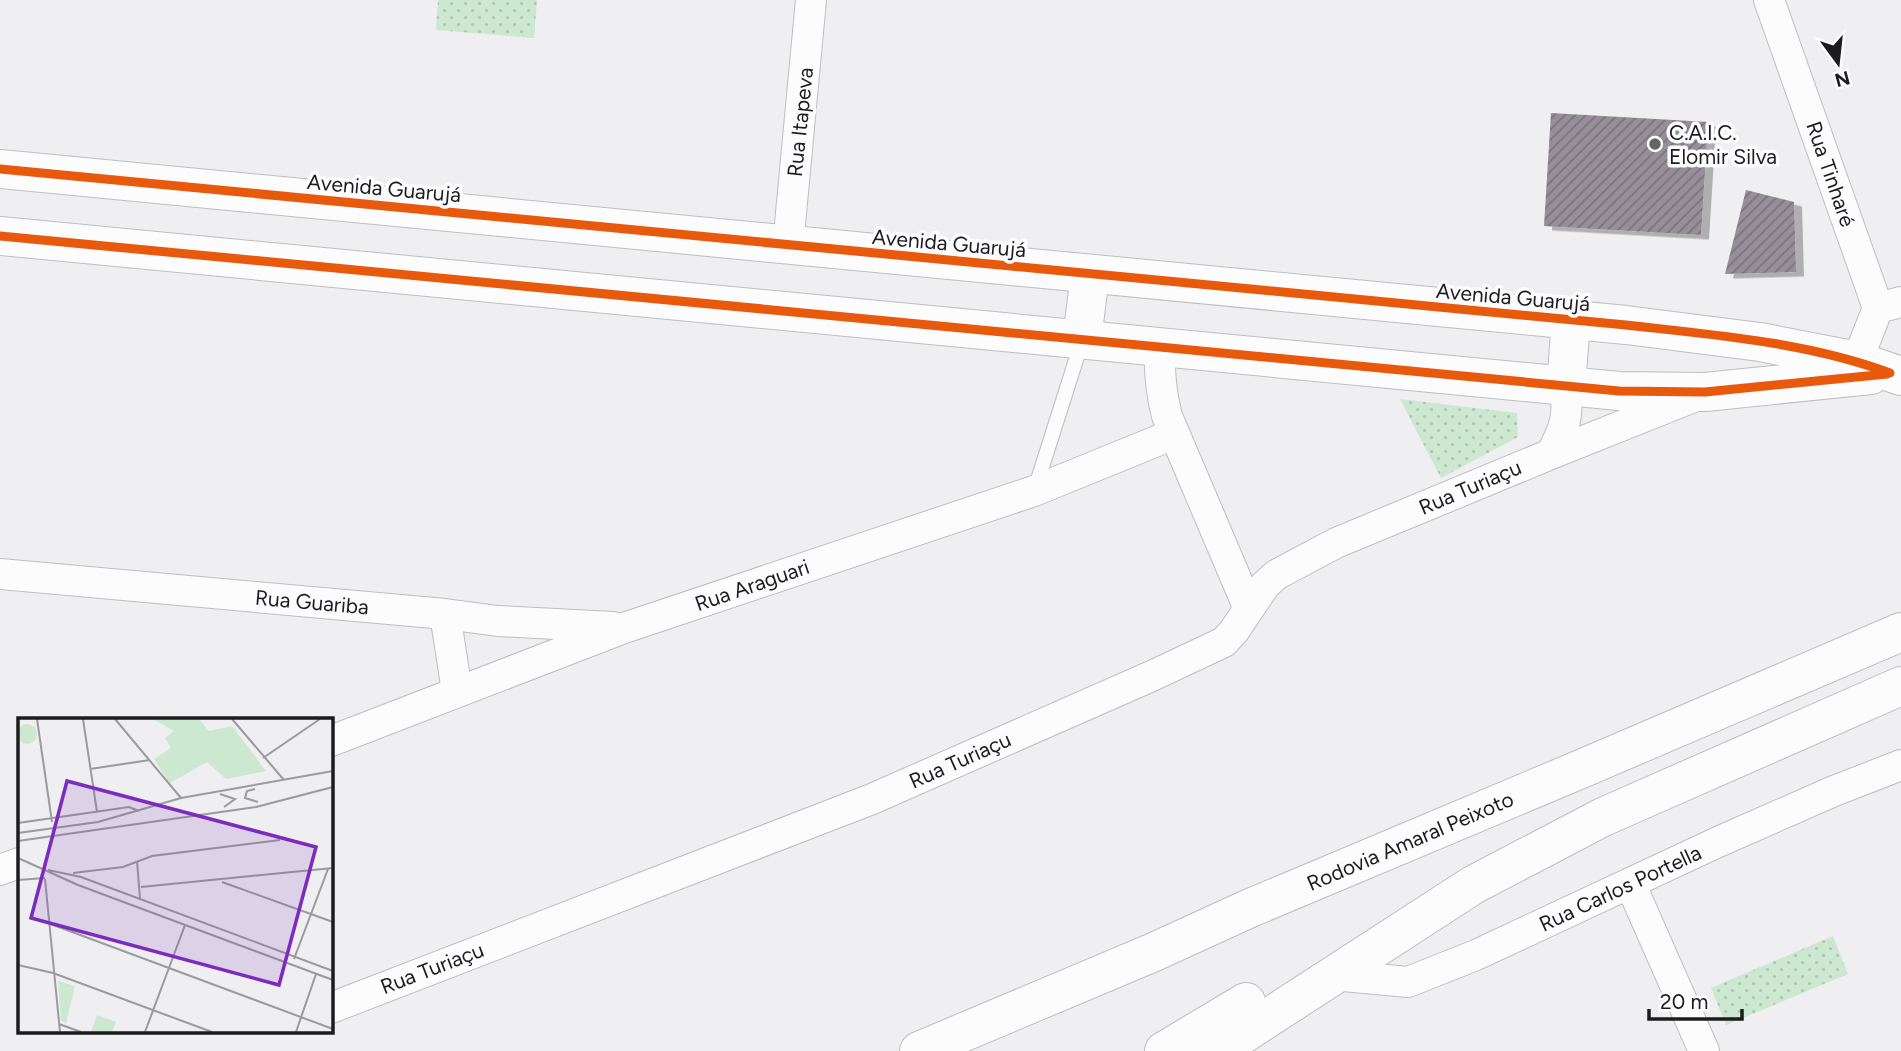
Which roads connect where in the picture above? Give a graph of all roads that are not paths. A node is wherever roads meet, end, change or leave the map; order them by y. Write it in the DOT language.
graph roads {
  1 [pos="811,0"];
  2 [pos="1763,0"];
  3 [pos="1769,0"];
  4 [pos="0,169"];
  5 [pos="0,236"];
  6 [pos="788,245"];
  7 [pos="1090,274"];
  8 [pos="1889,305"];
  9 [pos="1571,320"];
  10 [pos="1083,340"];
  11 [pos="1160,347"];
  12 [pos="1883,370"];
  13 [pos="1566,386"];
  14 [pos="1705,393"];
  15 [pos="1174,434"];
  16 [pos="1551,453"];
  17 [pos="1034,491"];
  18 [pos="0,574"];
  19 [pos="1248,609"];
  20 [pos="444,614"];
  21 [pos="624,628"];
  22 [pos="1901,632"];
  23 [pos="1901,686"];
  24 [pos="457,691"];
  25 [pos="332,741"];
  26 [pos="1901,765"];
  27 [pos="18,863"];
  28 [pos="0,870"];
  29 [pos="1630,883"];
  30 [pos="1394,936"];
  31 [pos="1154,952"];
  32 [pos="1333,975"];
  33 [pos="332,1007"];
  34 [pos="919,1051"];
  35 [pos="977,1051"];
  36 [pos="1164,1051"];
  37 [pos="1217,1051"];
  38 [pos="1704,1051"];
  1 -- 6 [label="street, Rua Itapeva"];
  2 -- 3 [label="street"];
  3 -- 8 [label="street, Rua Tinharé"];
  4 -- 6 [label="main road, Avenida Guarujá"];
  5 -- 10 [label="main road"];
  6 -- 7 [label="main road, Avenida Guarujá"];
  7 -- 9 [label="main road, Avenida Guarujá"];
  7 -- 10 [label="main road"];
  8 -- 12 [label="street"];
  9 -- 12 [label="main road, Avenida Guarujá"];
  9 -- 13 [label="main road"];
  10 -- 11 [label="main road"];
  10 -- 17 [label="lane"];
  11 -- 13 [label="main road"];
  11 -- 15 [label="street"];
  12 -- 14 [label="main road"];
  13 -- 14 [label="main road"];
  13 -- 16 [label="street"];
  14 -- 16 [label="street, Rua Turiaçu"];
  15 -- 17 [label="street, Rua Araguari"];
  15 -- 19 [label="street"];
  16 -- 19 [label="street, Rua Turiaçu"];
  17 -- 21 [label="street, Rua Araguari"];
  18 -- 20 [label="street, Rua Guariba"];
  19 -- 33 [label="street, Rua Turiaçu"];
  20 -- 21 [label="street, Rua Guariba"];
  20 -- 24 [label="street"];
  21 -- 24 [label="street, Rua Araguari"];
  22 -- 31 [label="main road, Rodovia Amaral Peixoto"];
  23 -- 30 [label="main road"];
  24 -- 25 [label="street, Rua Araguari"];
  26 -- 29 [label="street, Rua Carlos Portella"];
  27 -- 28 [label="street"];
  29 -- 32 [label="street, Rua Carlos Portella"];
  29 -- 38 [label="street"];
  30 -- 32 [label="main road"];
  30 -- 36 [label="main road"];
  31 -- 34 [label="main road, Rodovia Amaral Peixoto"];
  31 -- 35 [label="main road"];
  32 -- 37 [label="main road"];
}
